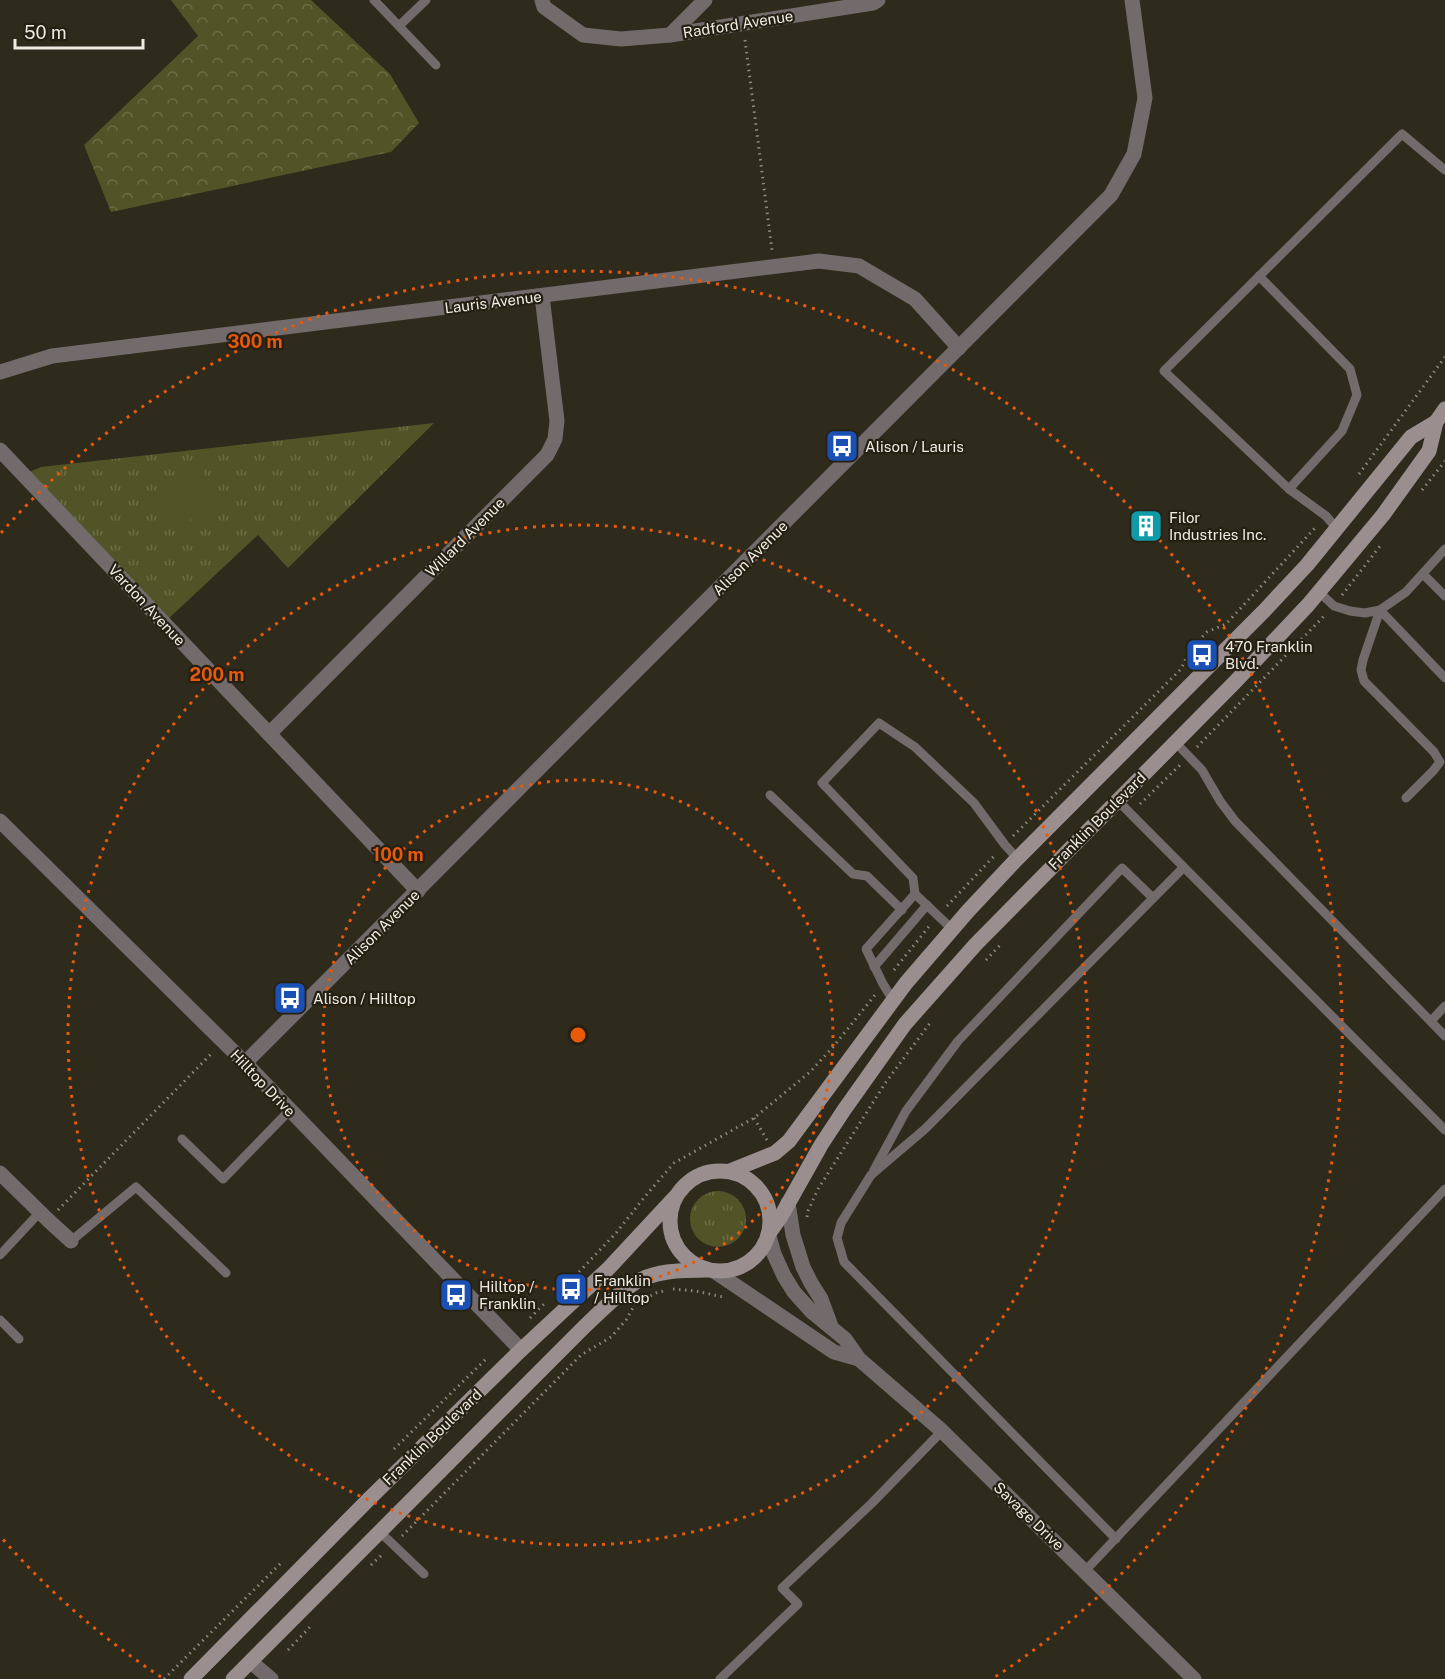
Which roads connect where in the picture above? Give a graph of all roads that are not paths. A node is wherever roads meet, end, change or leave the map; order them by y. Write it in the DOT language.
graph roads {
  1 [pos="374,0"];
  2 [pos="426,0"];
  3 [pos="542,0"];
  4 [pos="705,0"];
  5 [pos="878,0"];
  6 [pos="1132,0"];
  7 [pos="399,26"];
  8 [pos="670,35"];
  9 [pos="436,65"];
  10 [pos="1445,170"];
  11 [pos="1259,276"];
  12 [pos="542,296"];
  13 [pos="959,348"];
  14 [pos="0,372"];
  15 [pos="1445,409"];
  16 [pos="1436,422"];
  17 [pos="0,450"];
  18 [pos="1289,489"];
  19 [pos="1337,529"];
  20 [pos="1445,549"];
  21 [pos="1423,574"];
  22 [pos="1319,592"];
  23 [pos="1445,596"];
  24 [pos="1380,610"];
  25 [pos="1445,678"];
  26 [pos="269,734"];
  27 [pos="1175,742"];
  28 [pos="770,795"];
  29 [pos="1406,798"];
  30 [pos="1117,801"];
  31 [pos="0,821"];
  32 [pos="1017,858"];
  33 [pos="1183,868"];
  34 [pos="418,891"];
  35 [pos="915,894"];
  36 [pos="1153,898"];
  37 [pos="927,905"];
  38 [pos="902,909"];
  39 [pos="952,929"];
  40 [pos="874,968"];
  41 [pos="893,1000"];
  42 [pos="1445,1006"];
  43 [pos="1431,1021"];
  44 [pos="1445,1036"];
  45 [pos="245,1064"];
  46 [pos="290,1110"];
  47 [pos="1445,1130"];
  48 [pos="182,1139"];
  49 [pos="730,1171"];
  50 [pos="0,1173"];
  51 [pos="871,1175"];
  52 [pos="1445,1189"];
  53 [pos="675,1197"];
  54 [pos="788,1203"];
  55 [pos="44,1216"];
  56 [pos="769,1234"];
  57 [pos="71,1241"];
  58 [pos="0,1255"];
  59 [pos="711,1270"];
  60 [pos="226,1273"];
  61 [pos="0,1320"];
  62 [pos="832,1329"];
  63 [pos="19,1339"];
  64 [pos="521,1350"];
  65 [pos="859,1359"];
  66 [pos="942,1431"];
  67 [pos="380,1532"];
  68 [pos="1116,1539"];
  69 [pos="1085,1571"];
  70 [pos="424,1574"];
  71 [pos="250,1662"];
  72 [pos="191,1679"];
  73 [pos="233,1679"];
  74 [pos="271,1679"];
  75 [pos="720,1679"];
  76 [pos="1194,1679"];
  1 -- 7 [label="lane"];
  2 -- 7 [label="lane"];
  3 -- 8 [label="street, Radford Avenue"];
  4 -- 8 [label="street, Radford Avenue"];
  5 -- 8 [label="street, Radford Avenue"];
  6 -- 13 [label="street, Alison Avenue"];
  7 -- 9 [label="lane"];
  10 -- 11 [label="lane"];
  11 -- 18 [label="lane"];
  11 -- 18 [label="lane"];
  12 -- 13 [label="street, Lauris Avenue"];
  12 -- 14 [label="street, Lauris Avenue"];
  12 -- 26 [label="street, Willard Avenue"];
  13 -- 34 [label="street, Alison Avenue"];
  15 -- 16 [label="main road, Franklin Boulevard"];
  16 -- 19 [label="main road, Franklin Boulevard"];
  16 -- 22 [label="main road, Franklin Boulevard"];
  17 -- 26 [label="street, Vardon Avenue"];
  18 -- 19 [label="lane"];
  19 -- 32 [label="main road, Franklin Boulevard"];
  20 -- 21 [label="lane"];
  21 -- 23 [label="lane"];
  21 -- 24 [label="lane"];
  22 -- 24 [label="lane"];
  22 -- 27 [label="main road, Franklin Boulevard"];
  24 -- 25 [label="lane"];
  24 -- 29 [label="lane"];
  26 -- 34 [label="street, Vardon Avenue"];
  27 -- 30 [label="main road, Franklin Boulevard"];
  27 -- 43 [label="lane"];
  28 -- 38 [label="lane"];
  30 -- 33 [label="lane"];
  30 -- 54 [label="main road, Franklin Boulevard"];
  31 -- 45 [label="street, Hilltop Drive"];
  32 -- 35 [label="lane"];
  32 -- 39 [label="main road, Franklin Boulevard"];
  33 -- 36 [label="lane"];
  33 -- 47 [label="lane"];
  34 -- 45 [label="street, Alison Avenue"];
  35 -- 37 [label="lane"];
  35 -- 38 [label="lane"];
  36 -- 51 [label="lane"];
  36 -- 51 [label="lane"];
  37 -- 39 [label="lane"];
  37 -- 40 [label="lane"];
  38 -- 40 [label="lane"];
  39 -- 41 [label="main road, Franklin Boulevard"];
  40 -- 41 [label="lane"];
  41 -- 49 [label="main road, Franklin Boulevard"];
  42 -- 43 [label="lane"];
  43 -- 44 [label="lane"];
  45 -- 46 [label="street, Hilltop Drive"];
  46 -- 48 [label="lane"];
  46 -- 64 [label="street, Hilltop Drive"];
  49 -- 53 [label="main road"];
  49 -- 56 [label="main road"];
  50 -- 55 [label="street"];
  51 -- 68 [label="lane"];
  52 -- 68 [label="lane"];
  53 -- 59 [label="main road"];
  53 -- 64 [label="main road, Franklin Boulevard"];
  54 -- 56 [label="main road, Franklin Boulevard"];
  54 -- 62 [label="street"];
  55 -- 57 [label="street"];
  55 -- 58 [label="lane"];
  56 -- 59 [label="main road"];
  56 -- 62 [label="street, Savage Drive"];
  57 -- 60 [label="lane"];
  59 -- 65 [label="street, Savage Drive"];
  59 -- 67 [label="main road, Franklin Boulevard"];
  61 -- 63 [label="lane"];
  62 -- 65 [label="street, Savage Drive"];
  64 -- 72 [label="main road, Franklin Boulevard"];
  65 -- 66 [label="street, Savage Drive"];
  66 -- 69 [label="street, Savage Drive"];
  66 -- 75 [label="lane"];
  67 -- 70 [label="lane"];
  67 -- 71 [label="main road, Franklin Boulevard"];
  68 -- 69 [label="lane"];
  69 -- 76 [label="street, Savage Drive"];
  71 -- 73 [label="main road, Franklin Boulevard"];
  71 -- 74 [label="street"];
}
